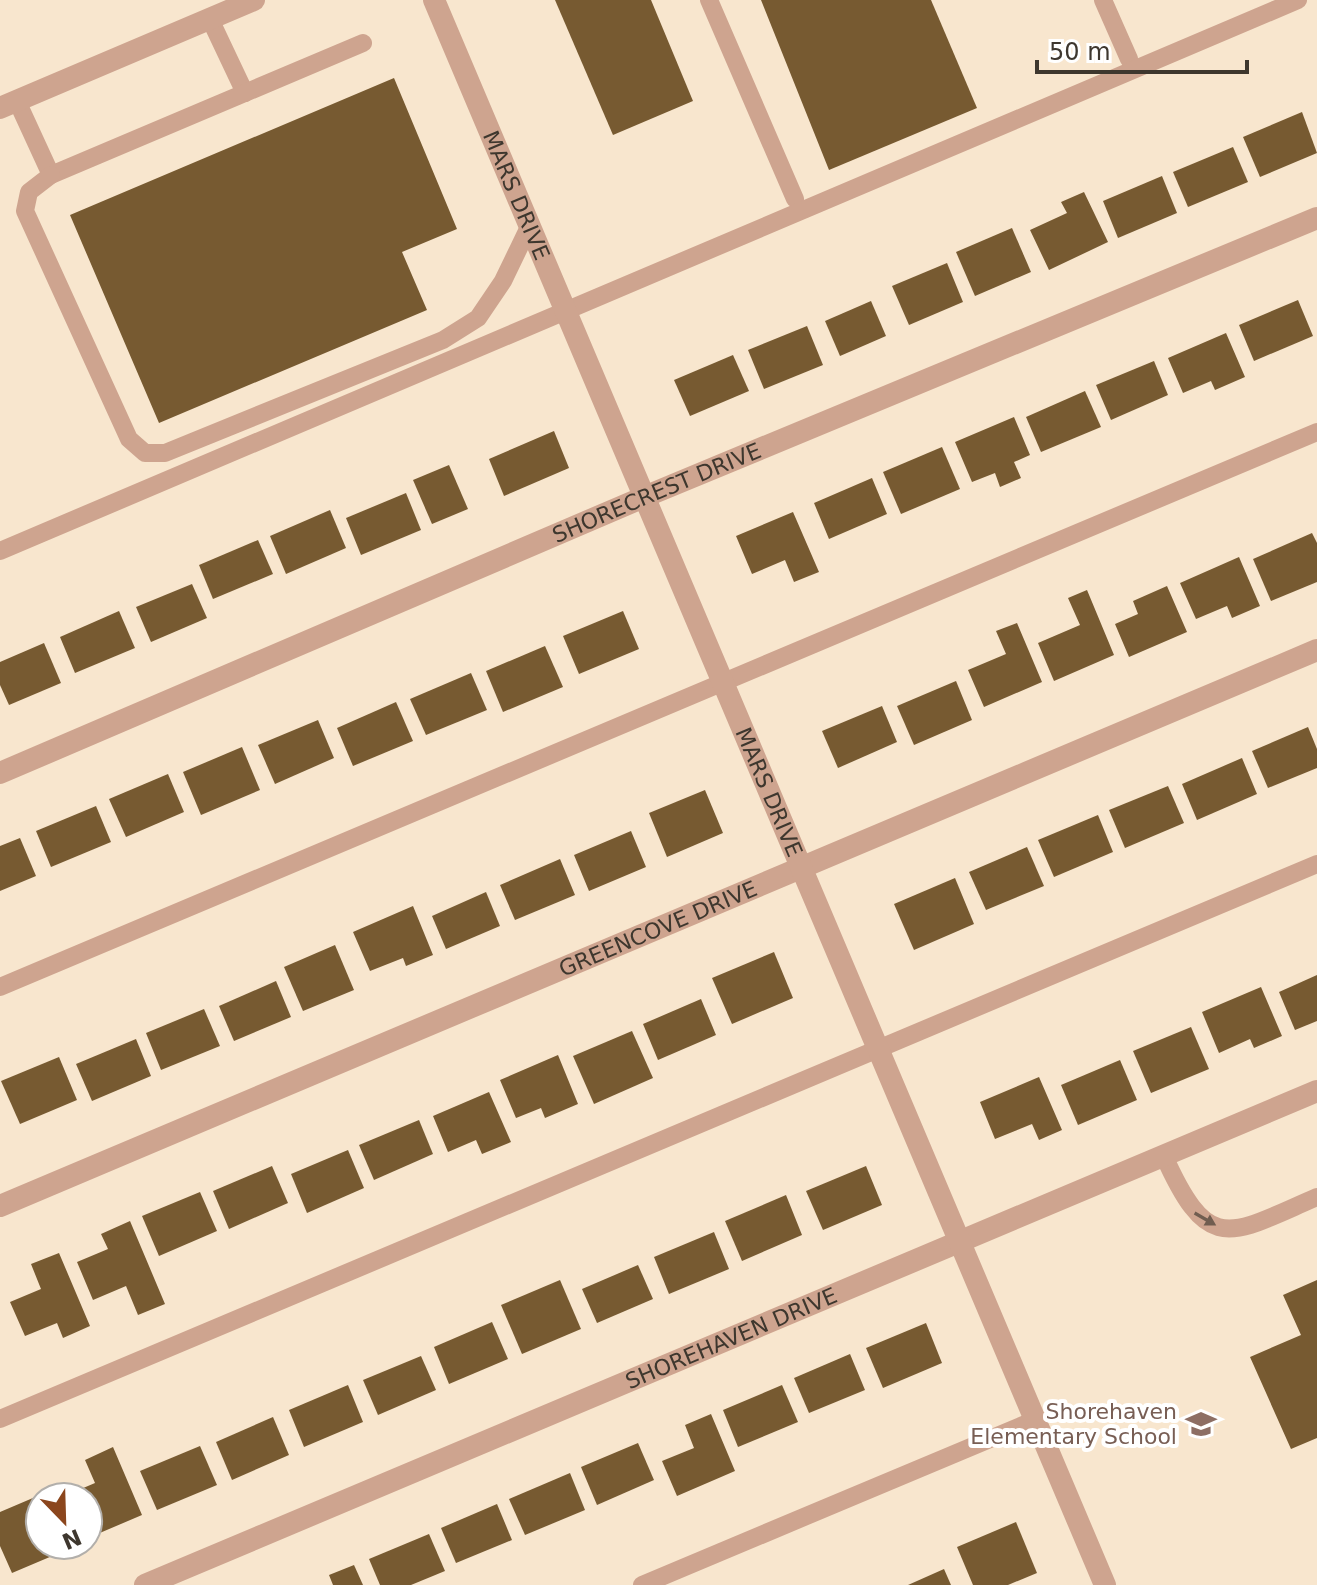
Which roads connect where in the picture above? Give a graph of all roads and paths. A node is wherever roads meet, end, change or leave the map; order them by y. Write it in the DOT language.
graph roads {
  1 [pos="254,0"];
  2 [pos="434,0"];
  3 [pos="709,0"];
  4 [pos="1103,0"];
  5 [pos="1298,0"];
  6 [pos="210,19"];
  7 [pos="363,43"];
  8 [pos="1129,59"];
  9 [pos="245,93"];
  10 [pos="8,105"];
  11 [pos="51,175"];
  12 [pos="795,199"];
  13 [pos="1317,218"];
  14 [pos="530,225"];
  15 [pos="567,312"];
  16 [pos="1317,432"];
  17 [pos="644,497"];
  18 [pos="0,551"];
  19 [pos="1317,650"];
  20 [pos="722,682"];
  21 [pos="0,773"];
  22 [pos="1317,864"];
  23 [pos="801,866"];
  24 [pos="0,987"];
  25 [pos="878,1049"];
  26 [pos="1317,1091"];
  27 [pos="1164,1156"];
  28 [pos="1317,1197"];
  29 [pos="0,1206"];
  30 [pos="959,1242"];
  31 [pos="0,1419"];
  32 [pos="1035,1420"];
  33 [pos="145,1585"];
  34 [pos="642,1585"];
  35 [pos="1105,1585"];
  1 -- 6 [label="street"];
  2 -- 14 [label="street, MARS DRIVE"];
  3 -- 12 [label="lane"];
  4 -- 8 [label="lane"];
  5 -- 15 [label="lane"];
  6 -- 9 [label="lane"];
  6 -- 10 [label="street"];
  7 -- 9 [label="lane"];
  9 -- 11 [label="lane"];
  10 -- 11 [label="lane"];
  11 -- 14 [label="lane"];
  13 -- 17 [label="street, SHORECREST DRIVE"];
  14 -- 15 [label="street, MARS DRIVE"];
  15 -- 17 [label="street, MARS DRIVE"];
  15 -- 18 [label="lane"];
  16 -- 20 [label="lane"];
  17 -- 20 [label="street, MARS DRIVE"];
  17 -- 21 [label="street, SHORECREST DRIVE"];
  19 -- 23 [label="street, GREENCOVE DRIVE"];
  20 -- 23 [label="street, MARS DRIVE"];
  20 -- 24 [label="lane"];
  22 -- 25 [label="lane"];
  23 -- 25 [label="street, MARS DRIVE"];
  23 -- 29 [label="street, GREENCOVE DRIVE"];
  25 -- 30 [label="street, MARS DRIVE"];
  25 -- 31 [label="lane"];
  26 -- 27 [label="street, SHOREHAVEN DRIVE"];
  27 -- 28 [label="lane, one-way"];
  27 -- 30 [label="street, SHOREHAVEN DRIVE"];
  30 -- 32 [label="street, MARS DRIVE"];
  30 -- 33 [label="street, SHOREHAVEN DRIVE"];
  32 -- 34 [label="lane"];
  32 -- 35 [label="street, MARS DRIVE"];
}
